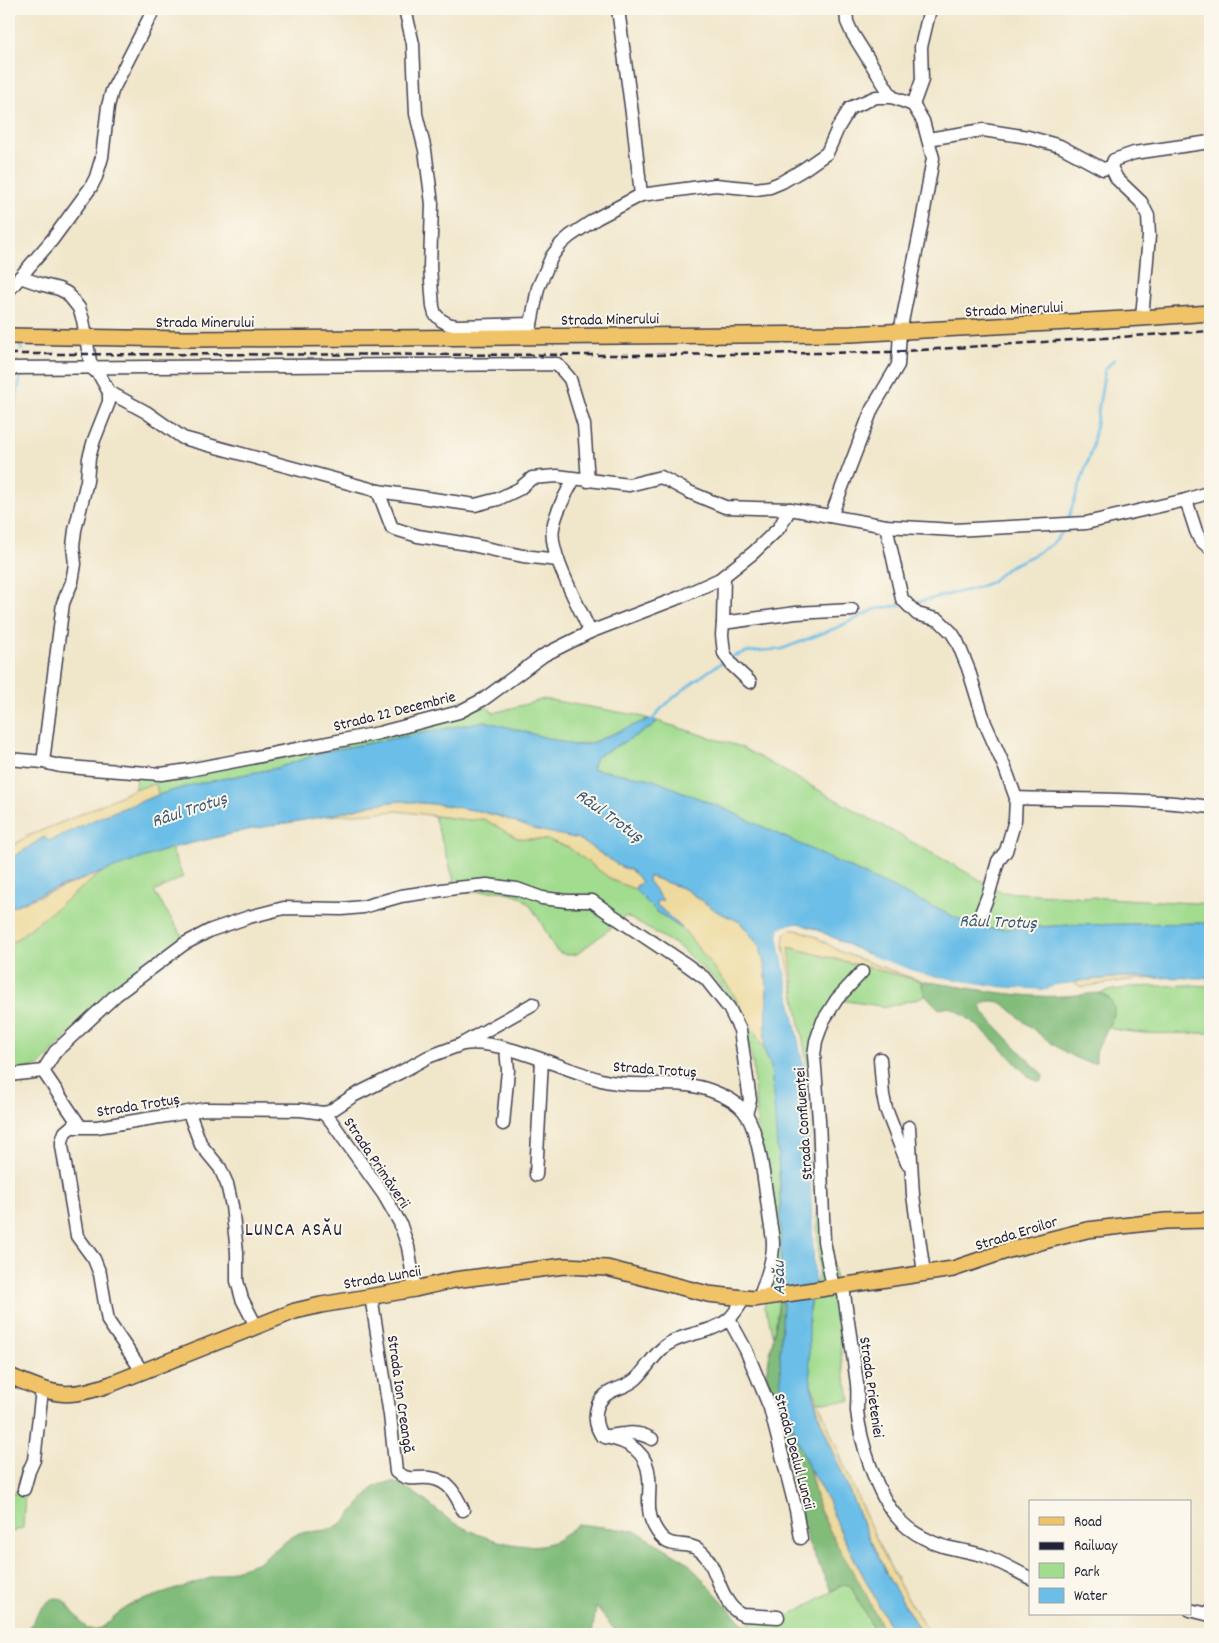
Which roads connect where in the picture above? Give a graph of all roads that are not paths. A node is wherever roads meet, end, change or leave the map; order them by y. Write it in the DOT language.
graph roads {
  1 [pos="154,9"];
  2 [pos="405,9"];
  3 [pos="618,9"];
  4 [pos="846,9"];
  5 [pos="930,9"];
  6 [pos="892,97"];
  7 [pos="913,105"];
  8 [pos="928,139"];
  9 [pos="1210,142"];
  10 [pos="1111,167"];
  11 [pos="641,195"];
  12 [pos="20,277"];
  13 [pos="9,288"];
  14 [pos="1210,313"];
  15 [pos="1142,318"];
  16 [pos="530,330"];
  17 [pos="900,332"];
  18 [pos="9,336"];
  19 [pos="86,337"];
  20 [pos="92,367"];
  21 [pos="9,368"];
  22 [pos="109,392"];
  23 [pos="574,479"];
  24 [pos="588,481"];
  25 [pos="378,491"];
  26 [pos="1210,492"];
  27 [pos="1186,500"];
  28 [pos="790,509"];
  29 [pos="831,516"];
  30 [pos="886,526"];
  31 [pos="1210,548"];
  32 [pos="558,560"];
  33 [pos="724,576"];
  34 [pos="852,610"];
  35 [pos="723,623"];
  36 [pos="590,632"];
  37 [pos="750,682"];
  38 [pos="9,759"];
  39 [pos="42,762"];
  40 [pos="1016,798"];
  41 [pos="1210,807"];
  42 [pos="980,916"];
  43 [pos="862,972"];
  44 [pos="533,1004"];
  45 [pos="460,1045"];
  46 [pos="506,1049"];
  47 [pos="880,1059"];
  48 [pos="542,1060"];
  49 [pos="44,1071"];
  50 [pos="9,1075"];
  51 [pos="189,1113"];
  52 [pos="323,1113"];
  53 [pos="746,1114"];
  54 [pos="503,1124"];
  55 [pos="80,1126"];
  56 [pos="909,1127"];
  57 [pos="536,1175"];
  58 [pos="912,1182"];
  59 [pos="1210,1220"];
  60 [pos="924,1273"];
  61 [pos="838,1287"];
  62 [pos="415,1289"];
  63 [pos="371,1296"];
  64 [pos="775,1297"];
  65 [pos="751,1299"];
  66 [pos="729,1319"];
  67 [pos="256,1326"];
  68 [pos="142,1371"];
  69 [pos="9,1376"];
  70 [pos="42,1390"];
  71 [pos="605,1437"];
  72 [pos="652,1439"];
  73 [pos="24,1490"];
  74 [pos="463,1510"];
  75 [pos="801,1538"];
  76 [pos="1029,1577"];
  77 [pos="1192,1610"];
  78 [pos="1210,1614"];
  79 [pos="778,1618"];
  1 -- 12 [label="street"];
  2 -- 16 [label="street"];
  3 -- 11 [label="street"];
  4 -- 6 [label="street"];
  5 -- 7 [label="street"];
  6 -- 7 [label="street"];
  6 -- 11 [label="street"];
  7 -- 8 [label="street"];
  8 -- 10 [label="street"];
  8 -- 17 [label="street"];
  9 -- 10 [label="street"];
  10 -- 15 [label="street"];
  11 -- 16 [label="street"];
  12 -- 13 [label="street"];
  12 -- 19 [label="street"];
  14 -- 15 [label="main road, Strada Minerului"];
  15 -- 17 [label="main road, Strada Minerului"];
  16 -- 17 [label="main road, Strada Minerului"];
  16 -- 19 [label="main road, Strada Minerului"];
  17 -- 29 [label="street"];
  18 -- 19 [label="main road, Strada Minerului"];
  19 -- 20 [label="street"];
  20 -- 21 [label="street"];
  20 -- 22 [label="street"];
  20 -- 24 [label="street"];
  22 -- 25 [label="street"];
  22 -- 39 [label="street"];
  23 -- 24 [label="street"];
  23 -- 25 [label="street"];
  23 -- 32 [label="street"];
  24 -- 28 [label="street"];
  25 -- 32 [label="street"];
  26 -- 27 [label="street"];
  27 -- 30 [label="street"];
  27 -- 31 [label="street"];
  28 -- 29 [label="street"];
  28 -- 33 [label="street, Strada 22 Decembrie"];
  29 -- 30 [label="street"];
  30 -- 40 [label="street"];
  32 -- 36 [label="street"];
  33 -- 35 [label="street"];
  33 -- 36 [label="street, Strada 22 Decembrie"];
  34 -- 35 [label="street"];
  35 -- 37 [label="street"];
  36 -- 39 [label="street, Strada 22 Decembrie"];
  38 -- 39 [label="street, Strada 22 Decembrie"];
  40 -- 41 [label="street"];
  40 -- 42 [label="street"];
  43 -- 61 [label="street, Strada Confluenței"];
  44 -- 45 [label="street, Strada Trotuș"];
  45 -- 46 [label="street, Strada Trotuș"];
  45 -- 52 [label="street, Strada Trotuș"];
  46 -- 48 [label="street, Strada Trotuș"];
  46 -- 54 [label="street"];
  47 -- 58 [label="street"];
  48 -- 53 [label="street, Strada Trotuș"];
  48 -- 57 [label="street"];
  49 -- 50 [label="street"];
  49 -- 53 [label="street"];
  49 -- 55 [label="street"];
  51 -- 52 [label="street, Strada Trotuș"];
  51 -- 55 [label="street, Strada Trotuș"];
  51 -- 67 [label="street"];
  52 -- 62 [label="street, Strada Primăverii"];
  53 -- 65 [label="street, Strada Trotuș"];
  55 -- 68 [label="street, Strada Trotuș"];
  56 -- 58 [label="street"];
  58 -- 60 [label="street"];
  59 -- 60 [label="main road, Strada Eroilor"];
  60 -- 61 [label="main road, Strada Eroilor"];
  61 -- 64 [label="main road, Strada Eroilor"];
  61 -- 76 [label="street, Strada Prieteniei"];
  62 -- 63 [label="main road, Strada Luncii"];
  62 -- 65 [label="main road, Strada Luncii"];
  63 -- 67 [label="main road, Strada Luncii"];
  63 -- 74 [label="street, Strada Ion Creangă"];
  64 -- 65 [label="main road, Strada Luncii"];
  65 -- 66 [label="street, Strada Trotuș"];
  66 -- 71 [label="street"];
  66 -- 75 [label="street, Strada Dealul Luncii"];
  67 -- 68 [label="main road, Strada Luncii"];
  68 -- 70 [label="main road, Strada Luncii"];
  69 -- 70 [label="main road, Strada Luncii"];
  70 -- 73 [label="street"];
  71 -- 72 [label="street"];
  71 -- 79 [label="street"];
  77 -- 78 [label="street"];
}
